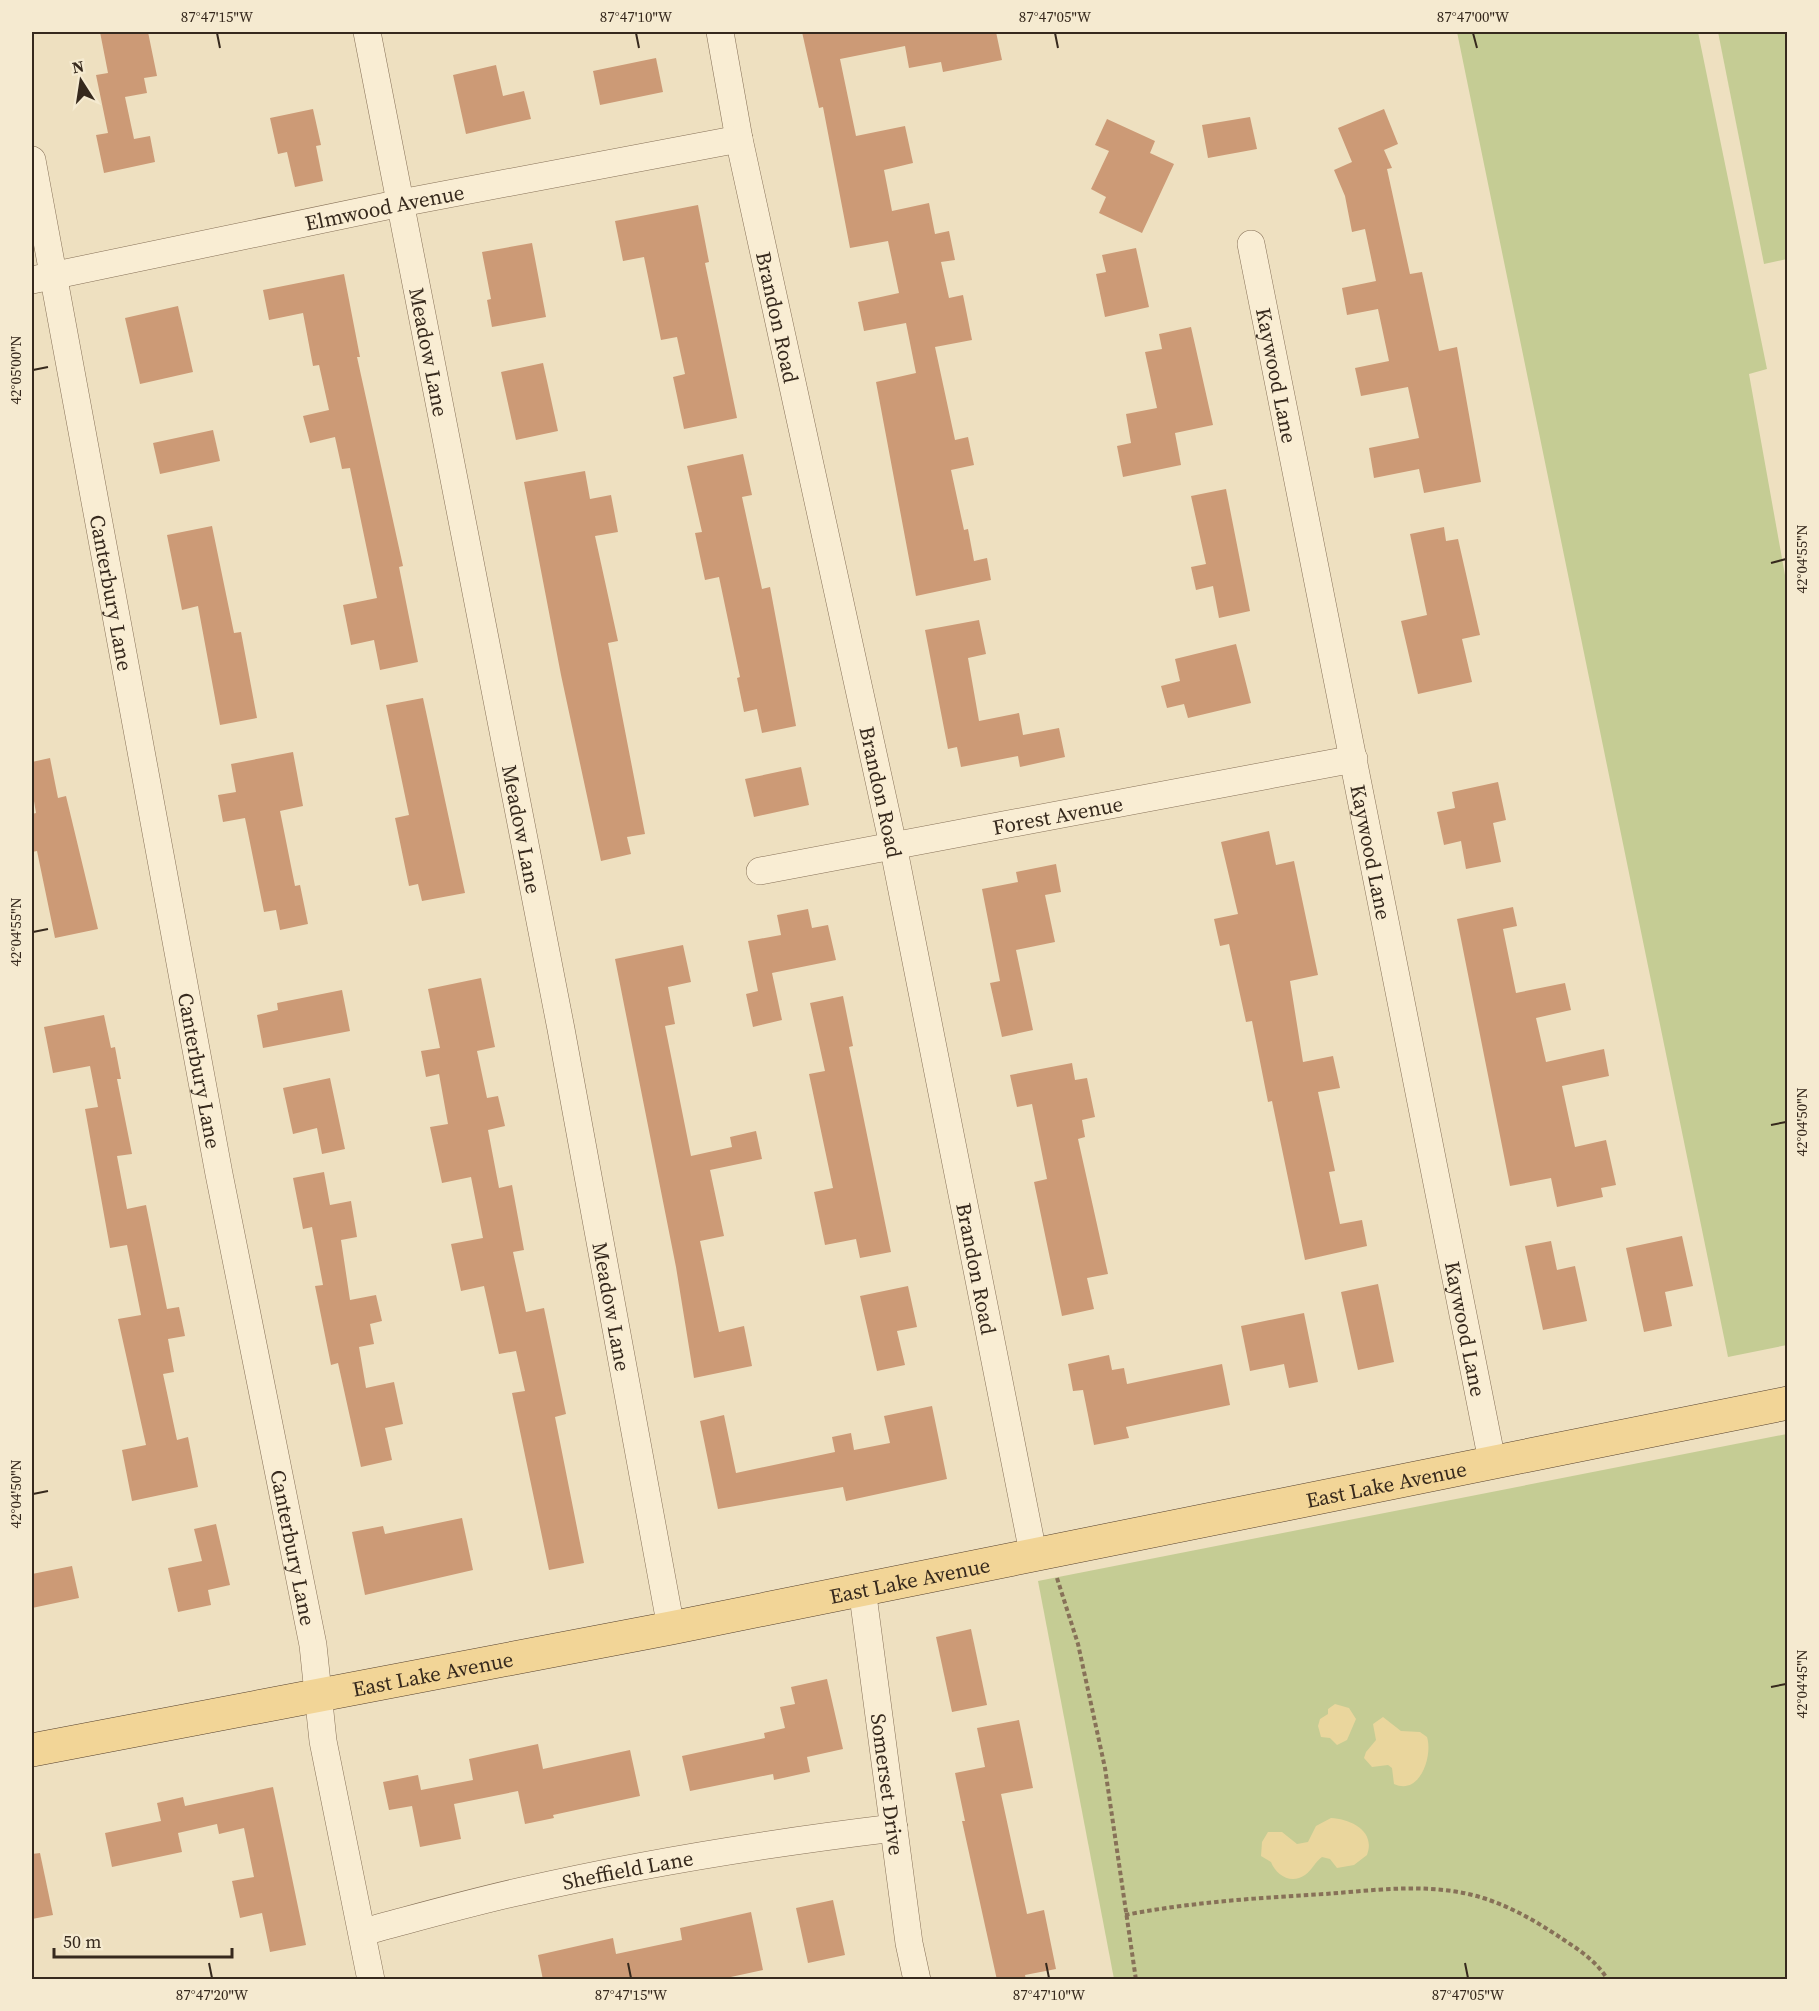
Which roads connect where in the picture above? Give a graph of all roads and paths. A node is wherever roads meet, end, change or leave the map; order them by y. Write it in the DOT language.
graph roads {
  1 [pos="367,32"];
  2 [pos="720,32"];
  3 [pos="739,139"];
  4 [pos="32,160"];
  5 [pos="401,203"];
  6 [pos="1251,244"];
  7 [pos="41,278"];
  8 [pos="1354,759"];
  9 [pos="893,845"];
  10 [pos="760,871"];
  11 [pos="1788,1403"];
  12 [pos="1492,1461"];
  13 [pos="1041,1552"];
  14 [pos="862,1588"];
  15 [pos="670,1628"];
  16 [pos="319,1695"];
  17 [pos="32,1750"];
  18 [pos="894,1828"];
  19 [pos="1125,1915"];
  20 [pos="363,1932"];
  21 [pos="371,1980"];
  22 [pos="916,1980"];
  23 [pos="1136,1980"];
  24 [pos="1608,1980"];
  1 -- 5 [label="street, Meadow Lane"];
  2 -- 3 [label="street, Brandon Road"];
  3 -- 5 [label="street, Elmwood Avenue"];
  3 -- 9 [label="street, Brandon Road"];
  4 -- 7 [label="street, Canterbury Lane"];
  5 -- 7 [label="street, Elmwood Avenue"];
  5 -- 15 [label="street, Meadow Lane"];
  6 -- 8 [label="street, Kaywood Lane"];
  7 -- 16 [label="street, Canterbury Lane"];
  8 -- 9 [label="street, Forest Avenue"];
  8 -- 12 [label="street, Kaywood Lane"];
  9 -- 10 [label="street, Forest Avenue"];
  9 -- 13 [label="street, Brandon Road"];
  11 -- 12 [label="main road, East Lake Avenue"];
  12 -- 13 [label="main road, East Lake Avenue"];
  13 -- 14 [label="main road, East Lake Avenue"];
  13 -- 19 [label="path"];
  14 -- 15 [label="main road, East Lake Avenue"];
  14 -- 18 [label="street, Somerset Drive"];
  15 -- 16 [label="main road, East Lake Avenue"];
  16 -- 17 [label="main road, East Lake Avenue"];
  16 -- 20 [label="street, Canterbury Lane"];
  18 -- 20 [label="street, Sheffield Lane"];
  18 -- 22 [label="street, Somerset Drive"];
  19 -- 23 [label="path"];
  19 -- 24 [label="path"];
  20 -- 21 [label="street, Canterbury Lane"];
}
